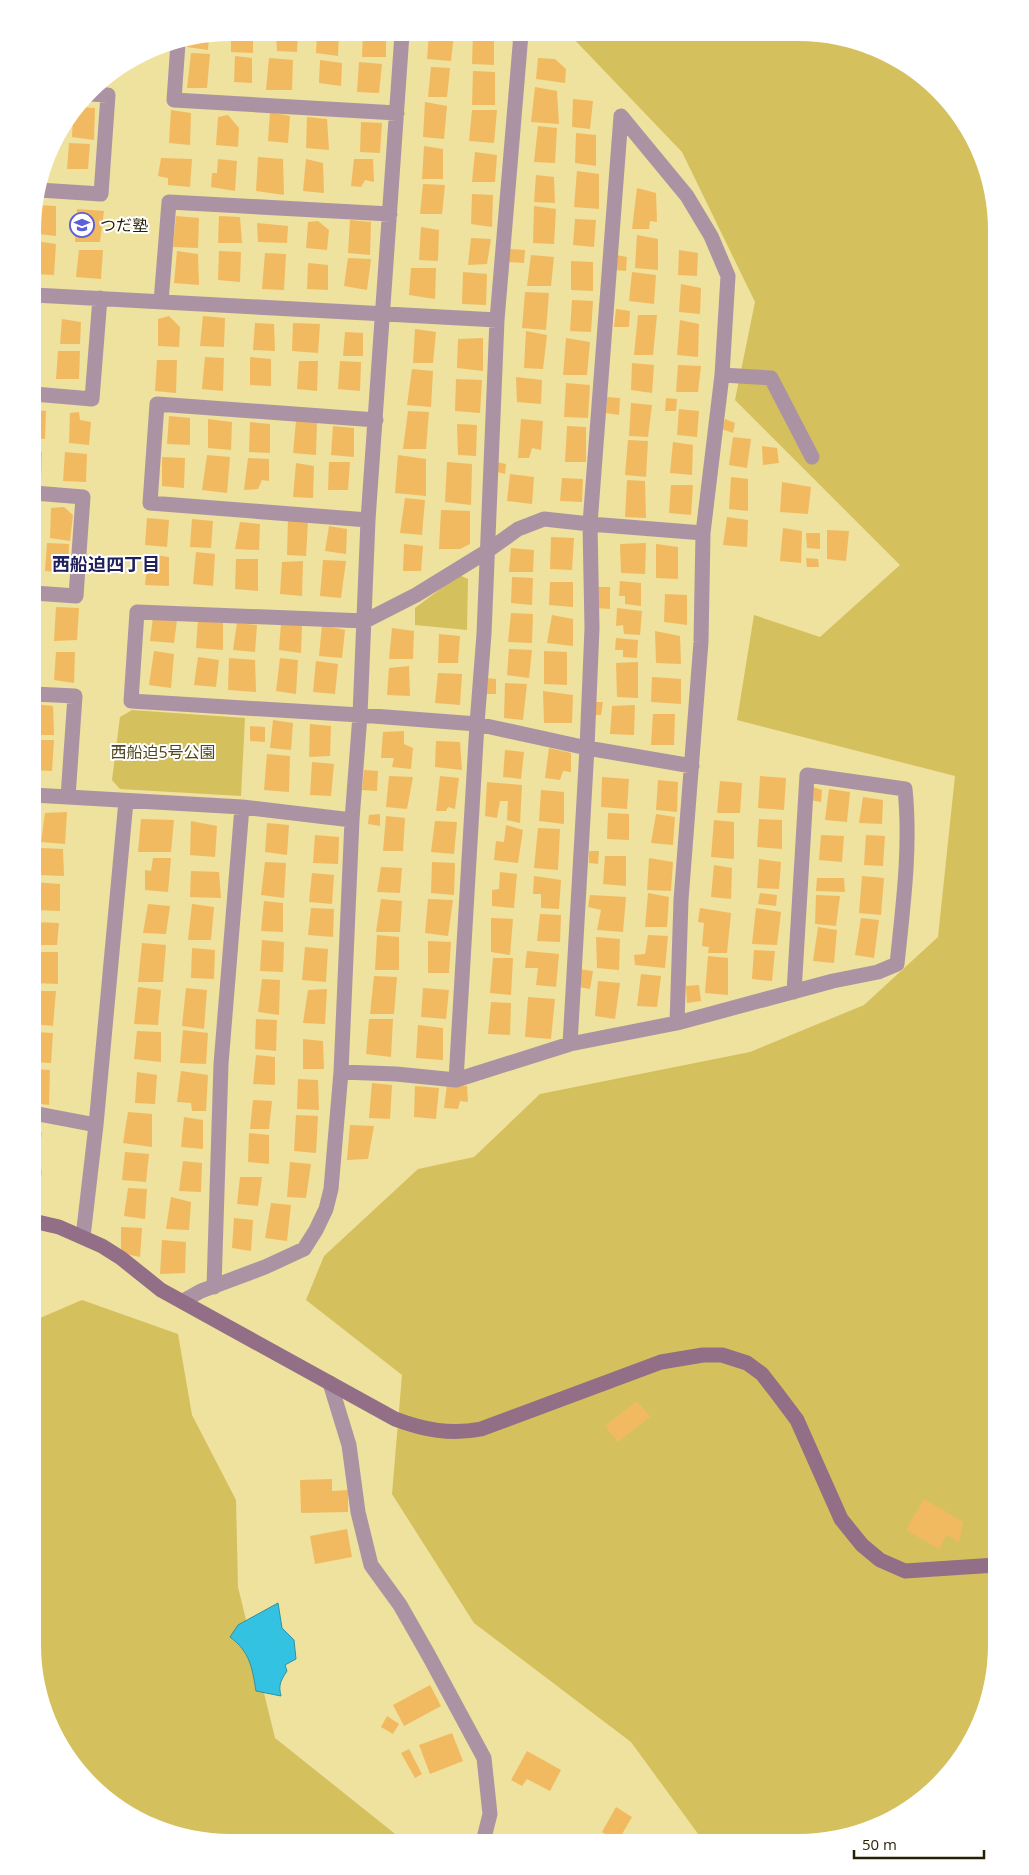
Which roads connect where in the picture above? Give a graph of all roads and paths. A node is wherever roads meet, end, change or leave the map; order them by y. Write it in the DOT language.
graph roads {
  1 [pos="402,41"];
  2 [pos="520,41"];
  3 [pos="178,49"];
  4 [pos="99,95"];
  5 [pos="397,112"];
  6 [pos="46,190"];
  7 [pos="390,214"];
  8 [pos="41,295"];
  9 [pos="100,298"];
  10 [pos="161,302"];
  11 [pos="383,314"];
  12 [pos="497,320"];
  13 [pos="722,375"];
  14 [pos="41,394"];
  15 [pos="376,420"];
  16 [pos="812,457"];
  17 [pos="41,494"];
  18 [pos="368,520"];
  19 [pos="590,524"];
  20 [pos="703,533"];
  21 [pos="486,552"];
  22 [pos="41,594"];
  23 [pos="364,621"];
  24 [pos="41,694"];
  25 [pos="360,715"];
  26 [pos="477,724"];
  27 [pos="587,748"];
  28 [pos="692,766"];
  29 [pos="41,795"];
  30 [pos="68,797"];
  31 [pos="126,801"];
  32 [pos="242,807"];
  33 [pos="352,820"];
  34 [pos="794,992"];
  35 [pos="677,1022"];
  36 [pos="570,1044"];
  37 [pos="341,1072"];
  38 [pos="456,1080"];
  39 [pos="41,1115"];
  40 [pos="96,1125"];
  41 [pos="41,1222"];
  42 [pos="83,1237"];
  43 [pos="214,1287"];
  44 [pos="183,1302"];
  45 [pos="330,1383"];
  46 [pos="988,1565"];
  47 [pos="486,1834"];
  1 -- 5 [label="street"];
  2 -- 12 [label="street"];
  3 -- 5 [label="street"];
  4 -- 6 [label="street"];
  5 -- 7 [label="street"];
  7 -- 10 [label="street"];
  7 -- 11 [label="street"];
  8 -- 9 [label="street"];
  9 -- 10 [label="street"];
  9 -- 14 [label="street"];
  10 -- 11 [label="street"];
  11 -- 12 [label="street"];
  11 -- 15 [label="street"];
  12 -- 21 [label="street"];
  13 -- 16 [label="street"];
  13 -- 19 [label="street"];
  13 -- 20 [label="street"];
  15 -- 18 [label="street"];
  15 -- 18 [label="street"];
  17 -- 22 [label="street"];
  18 -- 23 [label="street"];
  19 -- 20 [label="street"];
  19 -- 21 [label="street"];
  19 -- 27 [label="street"];
  20 -- 28 [label="street"];
  21 -- 23 [label="street"];
  21 -- 26 [label="street"];
  23 -- 25 [label="street"];
  23 -- 25 [label="street"];
  24 -- 30 [label="street"];
  25 -- 26 [label="street"];
  25 -- 33 [label="street"];
  26 -- 27 [label="street"];
  26 -- 38 [label="street"];
  27 -- 28 [label="street"];
  27 -- 36 [label="street"];
  28 -- 35 [label="street"];
  29 -- 30 [label="street"];
  30 -- 31 [label="street"];
  31 -- 32 [label="street"];
  31 -- 40 [label="street"];
  32 -- 33 [label="street"];
  32 -- 43 [label="street"];
  33 -- 37 [label="street"];
  34 -- 34 [label="street"];
  34 -- 35 [label="street"];
  35 -- 36 [label="street"];
  36 -- 38 [label="street"];
  37 -- 38 [label="street"];
  37 -- 43 [label="street"];
  39 -- 40 [label="street"];
  40 -- 42 [label="street"];
  41 -- 42 [label="street"];
  42 -- 44 [label="street"];
  43 -- 44 [label="street"];
  44 -- 45 [label="street"];
  45 -- 46 [label="street"];
  45 -- 47 [label="street"];
}
